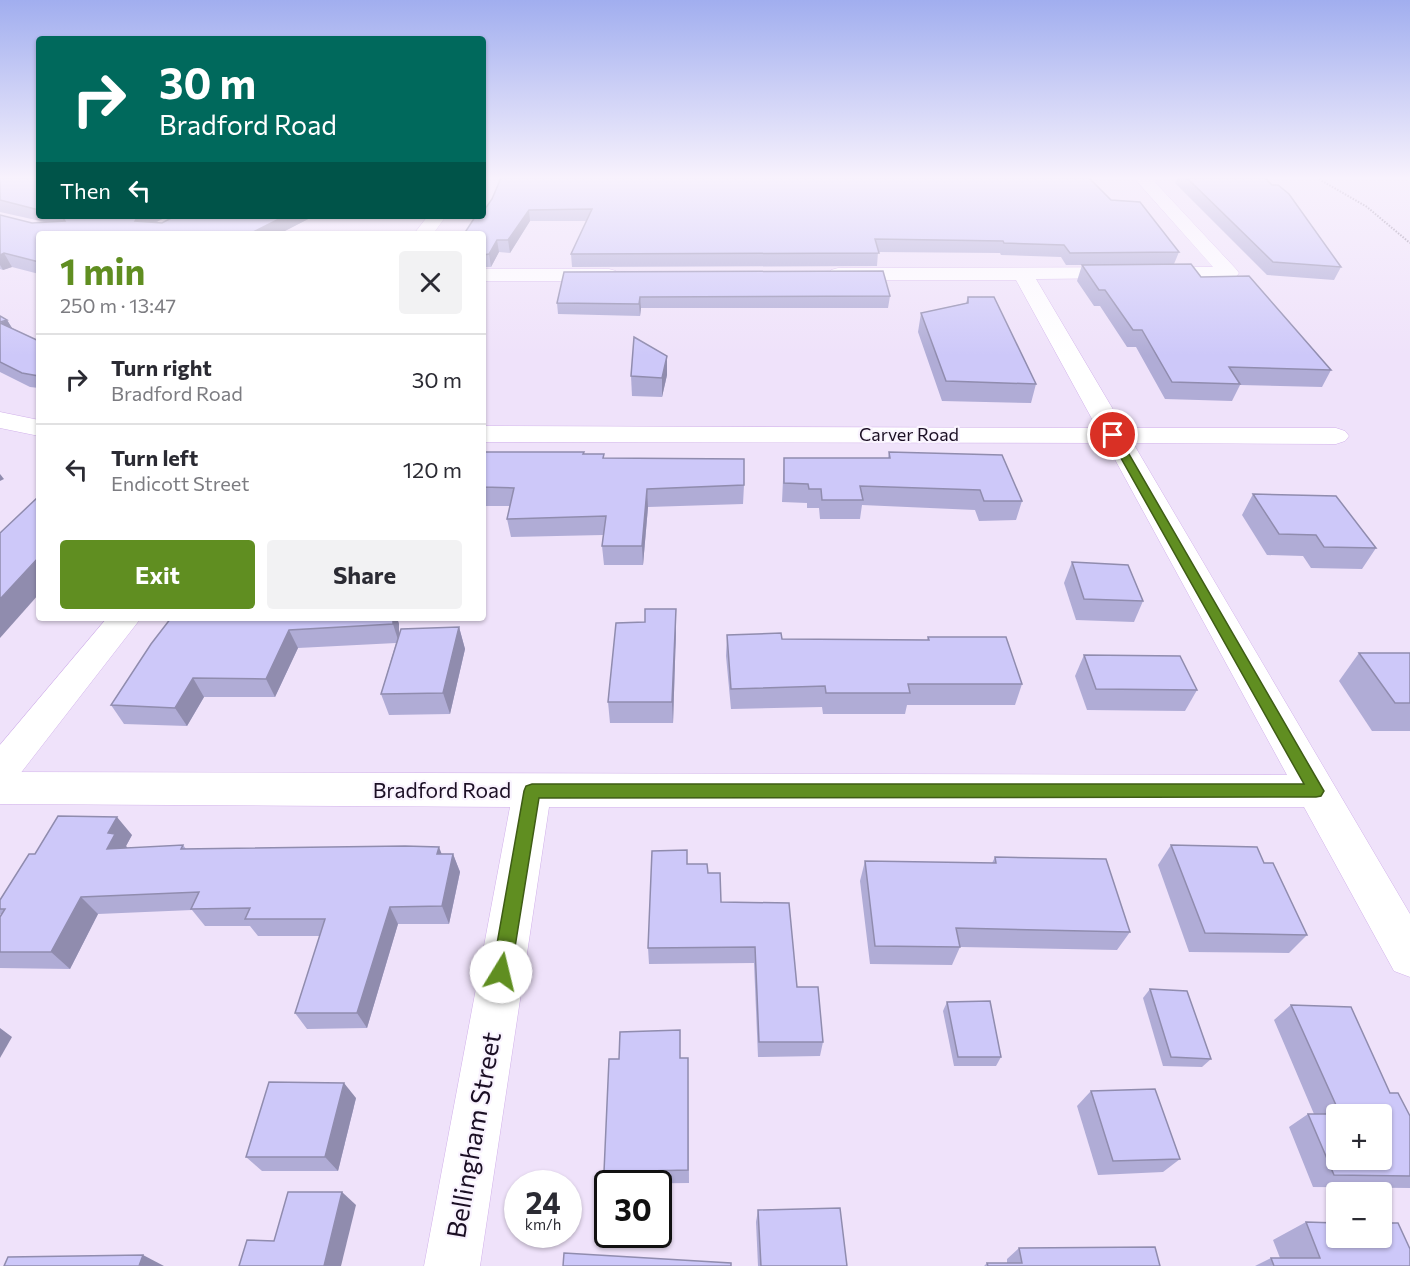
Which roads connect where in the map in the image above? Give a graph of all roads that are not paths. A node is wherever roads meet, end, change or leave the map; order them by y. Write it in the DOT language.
graph roads {
  1 [pos="1197,238"];
  2 [pos="629,274"];
  3 [pos="820,274"];
  4 [pos="1023,274"];
  5 [pos="486,275"];
  6 [pos="0,420"];
  7 [pos="36,427"];
  8 [pos="486,434"];
  9 [pos="1113,435"];
  10 [pos="1336,436"];
  11 [pos="123,621"];
  12 [pos="0,772"];
  13 [pos="0,788"];
  14 [pos="532,791"];
  15 [pos="1316,791"];
  16 [pos="1410,956"];
  17 [pos="452,1266"];
  1 -- 4 [label="street"];
  2 -- 5 [label="street"];
  3 -- 4 [label="street"];
  4 -- 9 [label="street"];
  6 -- 7 [label="street"];
  8 -- 9 [label="street, Carver Road"];
  9 -- 10 [label="street, Carver Road"];
  9 -- 15 [label="street"];
  11 -- 12 [label="street"];
  13 -- 14 [label="street, Bradford Road"];
  14 -- 15 [label="street, Bradford Road"];
  14 -- 17 [label="street, Bellingham Street"];
  15 -- 16 [label="street"];
}
